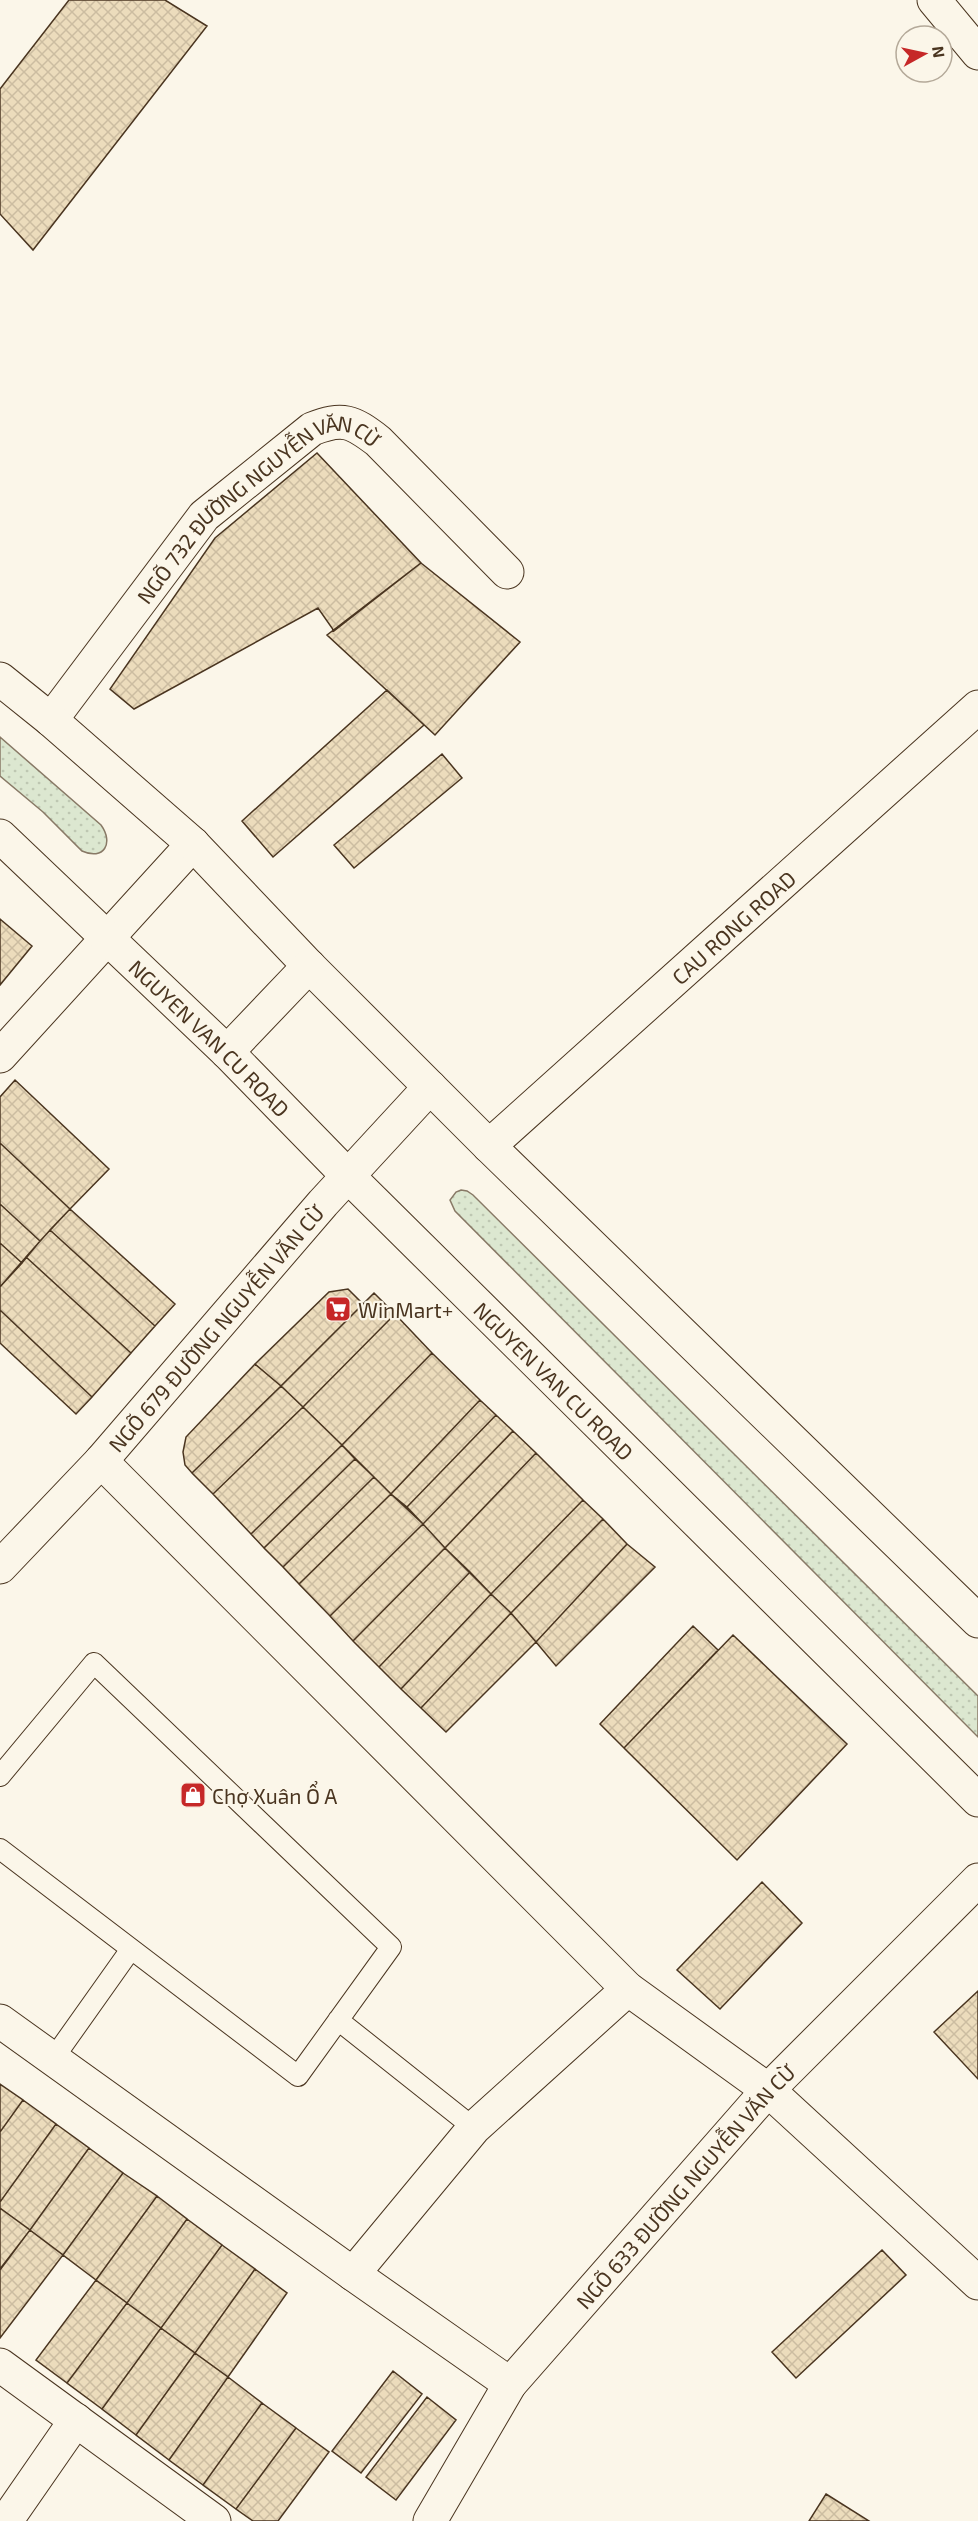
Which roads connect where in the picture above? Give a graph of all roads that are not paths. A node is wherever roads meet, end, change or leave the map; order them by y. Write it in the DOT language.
graph roads {
  1 [pos="934,0"];
  2 [pos="978,53"];
  3 [pos="507,572"];
  4 [pos="0,680"];
  5 [pos="978,707"];
  6 [pos="51,720"];
  7 [pos="0,836"];
  8 [pos="193,844"];
  9 [pos="109,937"];
  10 [pos="309,966"];
  11 [pos="227,1052"];
  12 [pos="0,1056"];
  13 [pos="430,1087"];
  14 [pos="489,1146"];
  15 [pos="348,1176"];
  16 [pos="101,1461"];
  17 [pos="0,1567"];
  18 [pos="978,1621"];
  19 [pos="0,1776"];
  20 [pos="978,1800"];
  21 [pos="0,1849"];
  22 [pos="978,1880"];
  23 [pos="131,1949"];
  24 [pos="628,1989"];
  25 [pos="338,2020"];
  26 [pos="0,2021"];
  27 [pos="53,2059"];
  28 [pos="768,2090"];
  29 [pos="474,2128"];
  30 [pos="353,2274"];
  31 [pos="978,2283"];
  32 [pos="0,2365"];
  33 [pos="510,2384"];
  34 [pos="76,2420"];
  35 [pos="205,2519"];
  36 [pos="6,2521"];
  37 [pos="430,2521"];
  1 -- 2 [label="street"];
  3 -- 6 [label="street, NGÕ 732 ĐƯỜNG NGUYỄN VĂN CỪ"];
  4 -- 6 [label="street"];
  5 -- 14 [label="street, CAU RONG ROAD"];
  6 -- 8 [label="street"];
  7 -- 9 [label="street, NGUYEN VAN CU ROAD"];
  8 -- 9 [label="street"];
  8 -- 10 [label="street"];
  9 -- 11 [label="street, NGUYEN VAN CU ROAD"];
  9 -- 12 [label="street"];
  10 -- 11 [label="street"];
  10 -- 13 [label="street"];
  11 -- 15 [label="street, NGUYEN VAN CU ROAD"];
  13 -- 14 [label="street"];
  13 -- 15 [label="street, NGÕ 679 ĐƯỜNG NGUYỄN VĂN CỪ"];
  14 -- 18 [label="street"];
  15 -- 16 [label="street, NGÕ 679 ĐƯỜNG NGUYỄN VĂN CỪ"];
  15 -- 20 [label="street, NGUYEN VAN CU ROAD"];
  16 -- 17 [label="street, NGÕ 679 ĐƯỜNG NGUYỄN VĂN CỪ"];
  16 -- 24 [label="street"];
  19 -- 25 [label="lane"];
  21 -- 23 [label="lane"];
  22 -- 28 [label="street, NGÕ 633 ĐƯỜNG NGUYỄN VĂN CỪ"];
  23 -- 25 [label="lane"];
  23 -- 27 [label="lane"];
  24 -- 28 [label="street"];
  24 -- 29 [label="street"];
  25 -- 29 [label="lane"];
  26 -- 27 [label="street"];
  27 -- 30 [label="street"];
  28 -- 31 [label="street"];
  28 -- 33 [label="street, NGÕ 633 ĐƯỜNG NGUYỄN VĂN CỪ"];
  29 -- 30 [label="street"];
  30 -- 33 [label="street"];
  32 -- 34 [label="street"];
  33 -- 37 [label="street, NGÕ 633 ĐƯỜNG NGUYỄN VĂN CỪ"];
  34 -- 35 [label="street"];
  34 -- 36 [label="street"];
}
